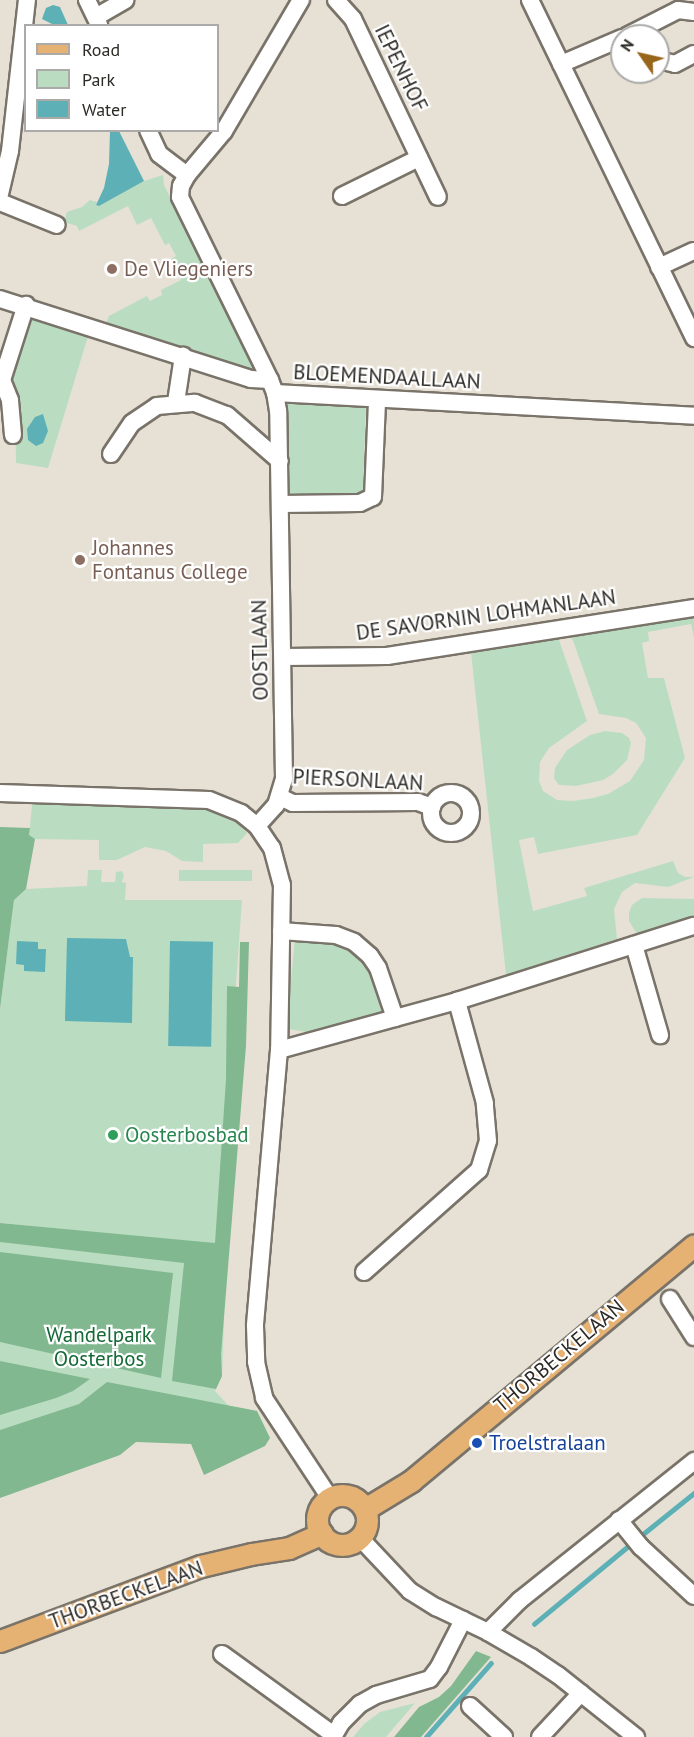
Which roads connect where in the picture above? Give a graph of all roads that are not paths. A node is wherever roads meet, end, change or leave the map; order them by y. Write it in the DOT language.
graph roads {
  1 [pos="27,0"];
  2 [pos="87,0"];
  3 [pos="126,0"];
  4 [pos="301,0"];
  5 [pos="336,0"];
  6 [pos="530,0"];
  7 [pos="694,12"];
  8 [pos="98,21"];
  9 [pos="24,24"];
  10 [pos="653,24"];
  11 [pos="24,27"];
  12 [pos="610,43"];
  13 [pos="694,54"];
  14 [pos="561,64"];
  15 [pos="670,64"];
  16 [pos="149,132"];
  17 [pos="419,158"];
  18 [pos="187,175"];
  19 [pos="0,194"];
  20 [pos="342,196"];
  21 [pos="438,197"];
  22 [pos="0,202"];
  23 [pos="57,225"];
  24 [pos="694,251"];
  25 [pos="659,267"];
  26 [pos="0,299"];
  27 [pos="26,305"];
  28 [pos="694,338"];
  29 [pos="183,356"];
  30 [pos="273,387"];
  31 [pos="377,400"];
  32 [pos="176,402"];
  33 [pos="694,416"];
  34 [pos="13,435"];
  35 [pos="111,454"];
  36 [pos="280,461"];
  37 [pos="281,504"];
  38 [pos="694,608"];
  39 [pos="283,657"];
  40 [pos="0,793"];
  41 [pos="280,797"];
  42 [pos="432,807"];
  43 [pos="257,826"];
  44 [pos="694,926"];
  45 [pos="281,931"];
  46 [pos="634,945"];
  47 [pos="457,1001"];
  48 [pos="395,1018"];
  49 [pos="660,1035"];
  50 [pos="279,1050"];
  51 [pos="694,1245"];
  52 [pos="364,1272"];
  53 [pos="670,1299"];
  54 [pos="694,1337"];
  55 [pos="694,1461"];
  56 [pos="330,1498"];
  57 [pos="365,1509"];
  58 [pos="619,1520"];
  59 [pos="322,1533"];
  60 [pos="360,1538"];
  61 [pos="694,1596"];
  62 [pos="463,1620"];
  63 [pos="488,1632"];
  64 [pos="0,1641"];
  65 [pos="222,1654"];
  66 [pos="581,1693"];
  67 [pos="470,1706"];
  68 [pos="333,1736"];
  69 [pos="504,1737"];
  70 [pos="540,1737"];
  71 [pos="636,1737"];
  1 -- 9 [label="street"];
  2 -- 8 [label="street"];
  3 -- 8 [label="street"];
  4 -- 18 [label="street"];
  5 -- 17 [label="street, IEPENHOF"];
  6 -- 14 [label="street"];
  7 -- 10 [label="street"];
  11 -- 19 [label="street"];
  12 -- 14 [label="street"];
  13 -- 15 [label="street"];
  14 -- 25 [label="street"];
  16 -- 18 [label="street"];
  17 -- 20 [label="street"];
  17 -- 21 [label="street, IEPENHOF"];
  18 -- 30 [label="street"];
  22 -- 23 [label="street"];
  24 -- 25 [label="street"];
  25 -- 28 [label="street"];
  26 -- 27 [label="street, BLOEMENDAALLAAN"];
  27 -- 29 [label="street, BLOEMENDAALLAAN"];
  27 -- 34 [label="street"];
  29 -- 30 [label="street, BLOEMENDAALLAAN"];
  29 -- 32 [label="street"];
  30 -- 31 [label="street, BLOEMENDAALLAAN"];
  30 -- 36 [label="street, OOSTLAAN"];
  31 -- 33 [label="street, BLOEMENDAALLAAN"];
  31 -- 37 [label="street"];
  32 -- 35 [label="street"];
  32 -- 36 [label="street"];
  36 -- 37 [label="street, OOSTLAAN"];
  37 -- 39 [label="street, OOSTLAAN"];
  38 -- 39 [label="street, DE SAVORNIN LOHMANLAAN"];
  39 -- 41 [label="street, OOSTLAAN"];
  40 -- 43 [label="street"];
  41 -- 42 [label="street, PIERSONLAAN"];
  41 -- 43 [label="street"];
  43 -- 45 [label="street"];
  44 -- 46 [label="street"];
  45 -- 48 [label="street"];
  45 -- 50 [label="street"];
  46 -- 47 [label="street"];
  46 -- 49 [label="street"];
  47 -- 48 [label="street"];
  47 -- 52 [label="street"];
  48 -- 50 [label="street"];
  50 -- 56 [label="street"];
  51 -- 57 [label="main road, THORBECKELAAN"];
  53 -- 54 [label="street"];
  55 -- 58 [label="street"];
  56 -- 57 [label="main road"];
  56 -- 59 [label="main road"];
  57 -- 60 [label="main road"];
  58 -- 61 [label="street"];
  58 -- 63 [label="street"];
  59 -- 60 [label="main road"];
  59 -- 64 [label="main road, THORBECKELAAN"];
  60 -- 62 [label="street"];
  62 -- 63 [label="street"];
  62 -- 68 [label="street"];
  63 -- 66 [label="street"];
  65 -- 68 [label="street"];
  66 -- 70 [label="street"];
  66 -- 71 [label="street"];
  67 -- 69 [label="street"];
}
